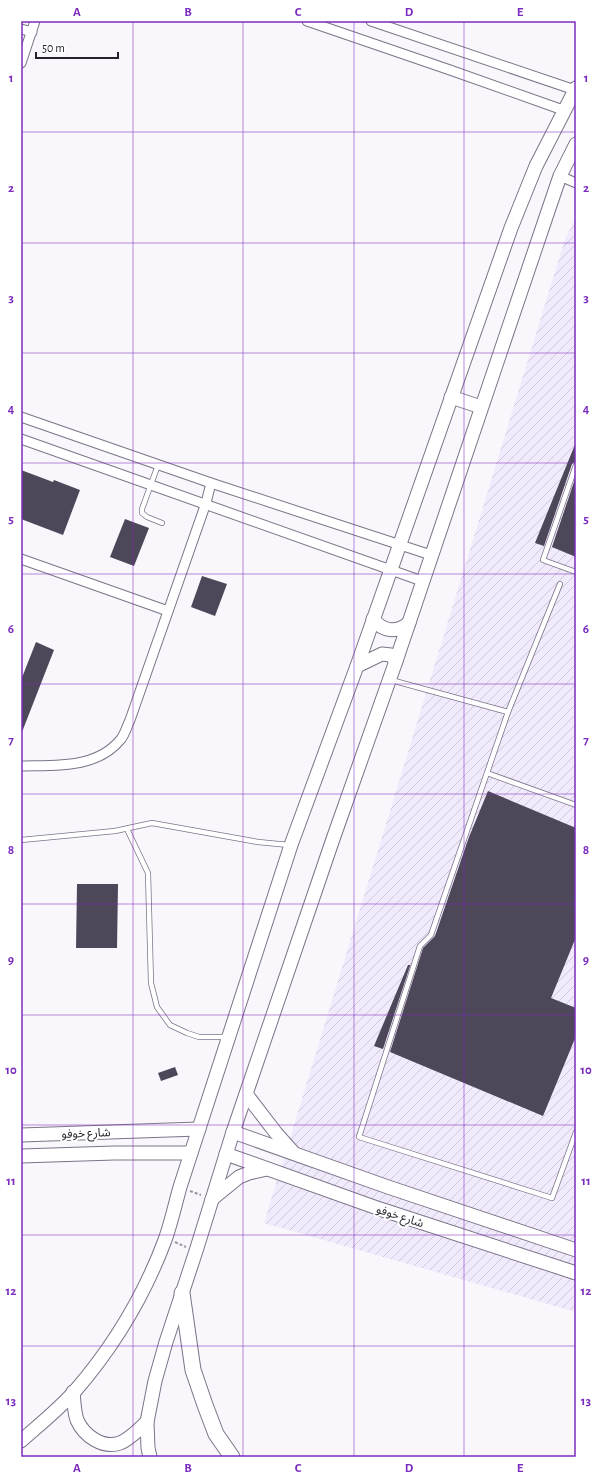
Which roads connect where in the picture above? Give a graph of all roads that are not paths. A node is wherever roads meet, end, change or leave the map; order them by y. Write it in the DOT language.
graph roads {
  1 [pos="35,21"];
  2 [pos="307,21"];
  3 [pos="371,21"];
  4 [pos="21,29"];
  5 [pos="32,32"];
  6 [pos="21,63"];
  7 [pos="575,89"];
  8 [pos="563,110"];
  9 [pos="576,144"];
  10 [pos="560,176"];
  11 [pos="576,183"];
  12 [pos="451,397"];
  13 [pos="481,407"];
  14 [pos="21,417"];
  15 [pos="21,439"];
  16 [pos="158,465"];
  17 [pos="576,465"];
  18 [pos="211,483"];
  19 [pos="151,484"];
  20 [pos="206,503"];
  21 [pos="162,523"];
  22 [pos="399,544"];
  23 [pos="431,556"];
  24 [pos="21,559"];
  25 [pos="391,569"];
  26 [pos="576,572"];
  27 [pos="422,581"];
  28 [pos="560,584"];
  29 [pos="168,611"];
  30 [pos="373,620"];
  31 [pos="409,623"];
  32 [pos="396,661"];
  33 [pos="357,666"];
  34 [pos="389,680"];
  35 [pos="508,712"];
  36 [pos="21,766"];
  37 [pos="487,773"];
  38 [pos="576,805"];
  39 [pos="127,829"];
  40 [pos="21,840"];
  41 [pos="291,845"];
  42 [pos="229,1037"];
  43 [pos="246,1094"];
  44 [pos="199,1129"];
  45 [pos="233,1132"];
  46 [pos="576,1132"];
  47 [pos="21,1135"];
  48 [pos="293,1152"];
  49 [pos="191,1153"];
  50 [pos="226,1154"];
  51 [pos="21,1156"];
  52 [pos="268,1169"];
  53 [pos="212,1199"];
  54 [pos="576,1250"];
  55 [pos="576,1273"];
  56 [pos="182,1293"];
  57 [pos="74,1392"];
  58 [pos="147,1422"];
  59 [pos="21,1441"];
  60 [pos="150,1457"];
  61 [pos="232,1457"];
  1 -- 5 [label="street"];
  2 -- 8 [label="street"];
  3 -- 7 [label="street"];
  4 -- 5 [label="street"];
  5 -- 6 [label="street"];
  7 -- 8 [label="street"];
  8 -- 12 [label="street"];
  9 -- 10 [label="street"];
  10 -- 11 [label="street"];
  10 -- 13 [label="street"];
  12 -- 13 [label="street"];
  12 -- 22 [label="street"];
  13 -- 23 [label="street"];
  14 -- 16 [label="street"];
  15 -- 19 [label="street"];
  16 -- 18 [label="street"];
  16 -- 19 [label="lane"];
  17 -- 26 [label="lane"];
  18 -- 20 [label="street"];
  18 -- 22 [label="street"];
  19 -- 20 [label="street"];
  19 -- 21 [label="lane"];
  20 -- 25 [label="street"];
  20 -- 29 [label="street"];
  22 -- 23 [label="street"];
  22 -- 25 [label="street"];
  23 -- 27 [label="street"];
  24 -- 29 [label="street"];
  25 -- 27 [label="street"];
  25 -- 30 [label="street"];
  27 -- 31 [label="street"];
  28 -- 35 [label="lane"];
  29 -- 36 [label="street"];
  30 -- 31 [label="street"];
  30 -- 33 [label="street"];
  31 -- 32 [label="street"];
  32 -- 33 [label="street"];
  32 -- 34 [label="street"];
  33 -- 41 [label="street"];
  34 -- 35 [label="lane"];
  34 -- 43 [label="street"];
  35 -- 37 [label="lane"];
  37 -- 38 [label="lane"];
  37 -- 46 [label="lane"];
  39 -- 40 [label="lane"];
  39 -- 41 [label="lane"];
  39 -- 42 [label="lane"];
  41 -- 42 [label="street"];
  42 -- 44 [label="street"];
  43 -- 45 [label="street"];
  43 -- 48 [label="street"];
  44 -- 47 [label="street, شارع خوفو"];
  44 -- 49 [label="street"];
  45 -- 48 [label="street, شارع خوفو"];
  45 -- 50 [label="street"];
  48 -- 54 [label="street, شارع خوفو"];
  49 -- 51 [label="street, شارع خوفو"];
  49 -- 57 [label="street"];
  50 -- 52 [label="street, شارع خوفو"];
  50 -- 53 [label="street"];
  52 -- 53 [label="street"];
  52 -- 55 [label="street, شارع خوفو"];
  53 -- 56 [label="street"];
  56 -- 58 [label="street"];
  56 -- 61 [label="main road"];
  57 -- 58 [label="street"];
  57 -- 59 [label="street"];
  58 -- 60 [label="street"];
}
